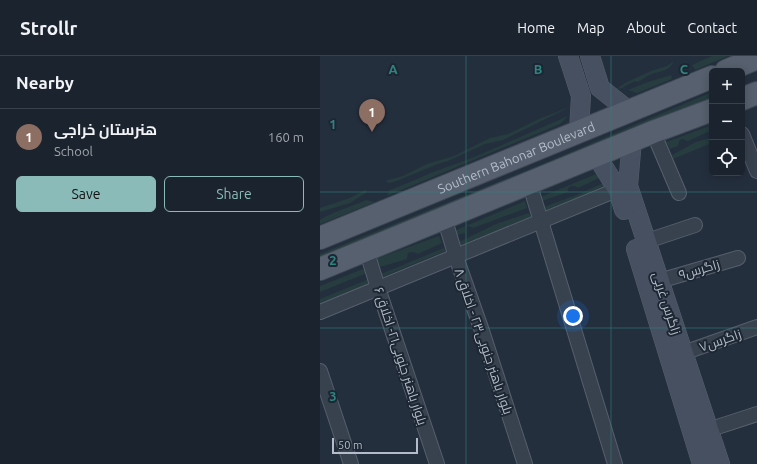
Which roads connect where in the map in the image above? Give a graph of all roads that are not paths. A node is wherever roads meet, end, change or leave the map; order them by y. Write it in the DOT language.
graph roads {
  1 [pos="568,56"];
  2 [pos="590,56"];
  3 [pos="757,58"];
  4 [pos="733,68"];
  5 [pos="709,78"];
  6 [pos="600,88"];
  7 [pos="757,93"];
  8 [pos="581,96"];
  9 [pos="745,98"];
  10 [pos="630,111"];
  11 [pos="709,111"];
  12 [pos="579,131"];
  13 [pos="653,132"];
  14 [pos="632,140"];
  15 [pos="744,140"];
  16 [pos="596,155"];
  17 [pos="757,171"];
  18 [pos="528,182"];
  19 [pos="623,188"];
  20 [pos="679,193"];
  21 [pos="444,217"];
  22 [pos="540,222"];
  23 [pos="695,225"];
  24 [pos="320,238"];
  25 [pos="647,242"];
  26 [pos="366,248"];
  27 [pos="456,257"];
  28 [pos="738,258"];
  29 [pos="320,269"];
  30 [pos="660,281"];
  31 [pos="378,288"];
  32 [pos="320,312"];
  33 [pos="757,327"];
  34 [pos="683,353"];
  35 [pos="320,371"];
  36 [pos="757,414"];
  37 [pos="708,430"];
  38 [pos="352,464"];
  39 [pos="436,464"];
  40 [pos="525,464"];
  41 [pos="615,464"];
  42 [pos="702,464"];
  43 [pos="720,464"];
  1 -- 8 [label="street"];
  2 -- 6 [label="street"];
  3 -- 4 [label="main road"];
  5 -- 10 [label="main road, Southern Bahonar Boulevard"];
  6 -- 8 [label="street"];
  6 -- 10 [label="street"];
  7 -- 9 [label="main road"];
  8 -- 12 [label="street"];
  10 -- 12 [label="main road, Southern Bahonar Boulevard"];
  11 -- 13 [label="main road"];
  12 -- 24 [label="main road, Southern Bahonar Boulevard"];
  13 -- 14 [label="main road"];
  13 -- 20 [label="street"];
  14 -- 16 [label="main road"];
  14 -- 19 [label="street, زاگرس غربی"];
  15 -- 17 [label="street"];
  16 -- 18 [label="main road"];
  16 -- 19 [label="street, زاگرس غربی"];
  18 -- 21 [label="main road"];
  18 -- 22 [label="street"];
  19 -- 22 [label="street"];
  19 -- 25 [label="street, زاگرس غربی"];
  19 -- 42 [label="street, زاگرس غربی"];
  21 -- 26 [label="main road"];
  21 -- 27 [label="street, بلوار باهنر جنوبی۲۳ - اخلاق ۸"];
  22 -- 27 [label="street"];
  22 -- 41 [label="street"];
  23 -- 25 [label="street"];
  25 -- 30 [label="street, زاگرس غربی"];
  26 -- 29 [label="main road"];
  26 -- 31 [label="street, بلوار باهنر جنوبی۲۱- اخلاق ۶"];
  27 -- 31 [label="street"];
  27 -- 40 [label="street, بلوار باهنر جنوبی۲۳ - اخلاق ۸"];
  28 -- 30 [label="street, ۹زاگرس"];
  30 -- 34 [label="street, زاگرس غربی"];
  31 -- 32 [label="street"];
  31 -- 39 [label="street, بلوار باهنر جنوبی۲۱- اخلاق ۶"];
  33 -- 34 [label="street, زاگرس۷"];
  34 -- 37 [label="street, زاگرس غربی"];
  35 -- 38 [label="street"];
  36 -- 37 [label="street"];
  37 -- 43 [label="street, زاگرس غربی"];
}
